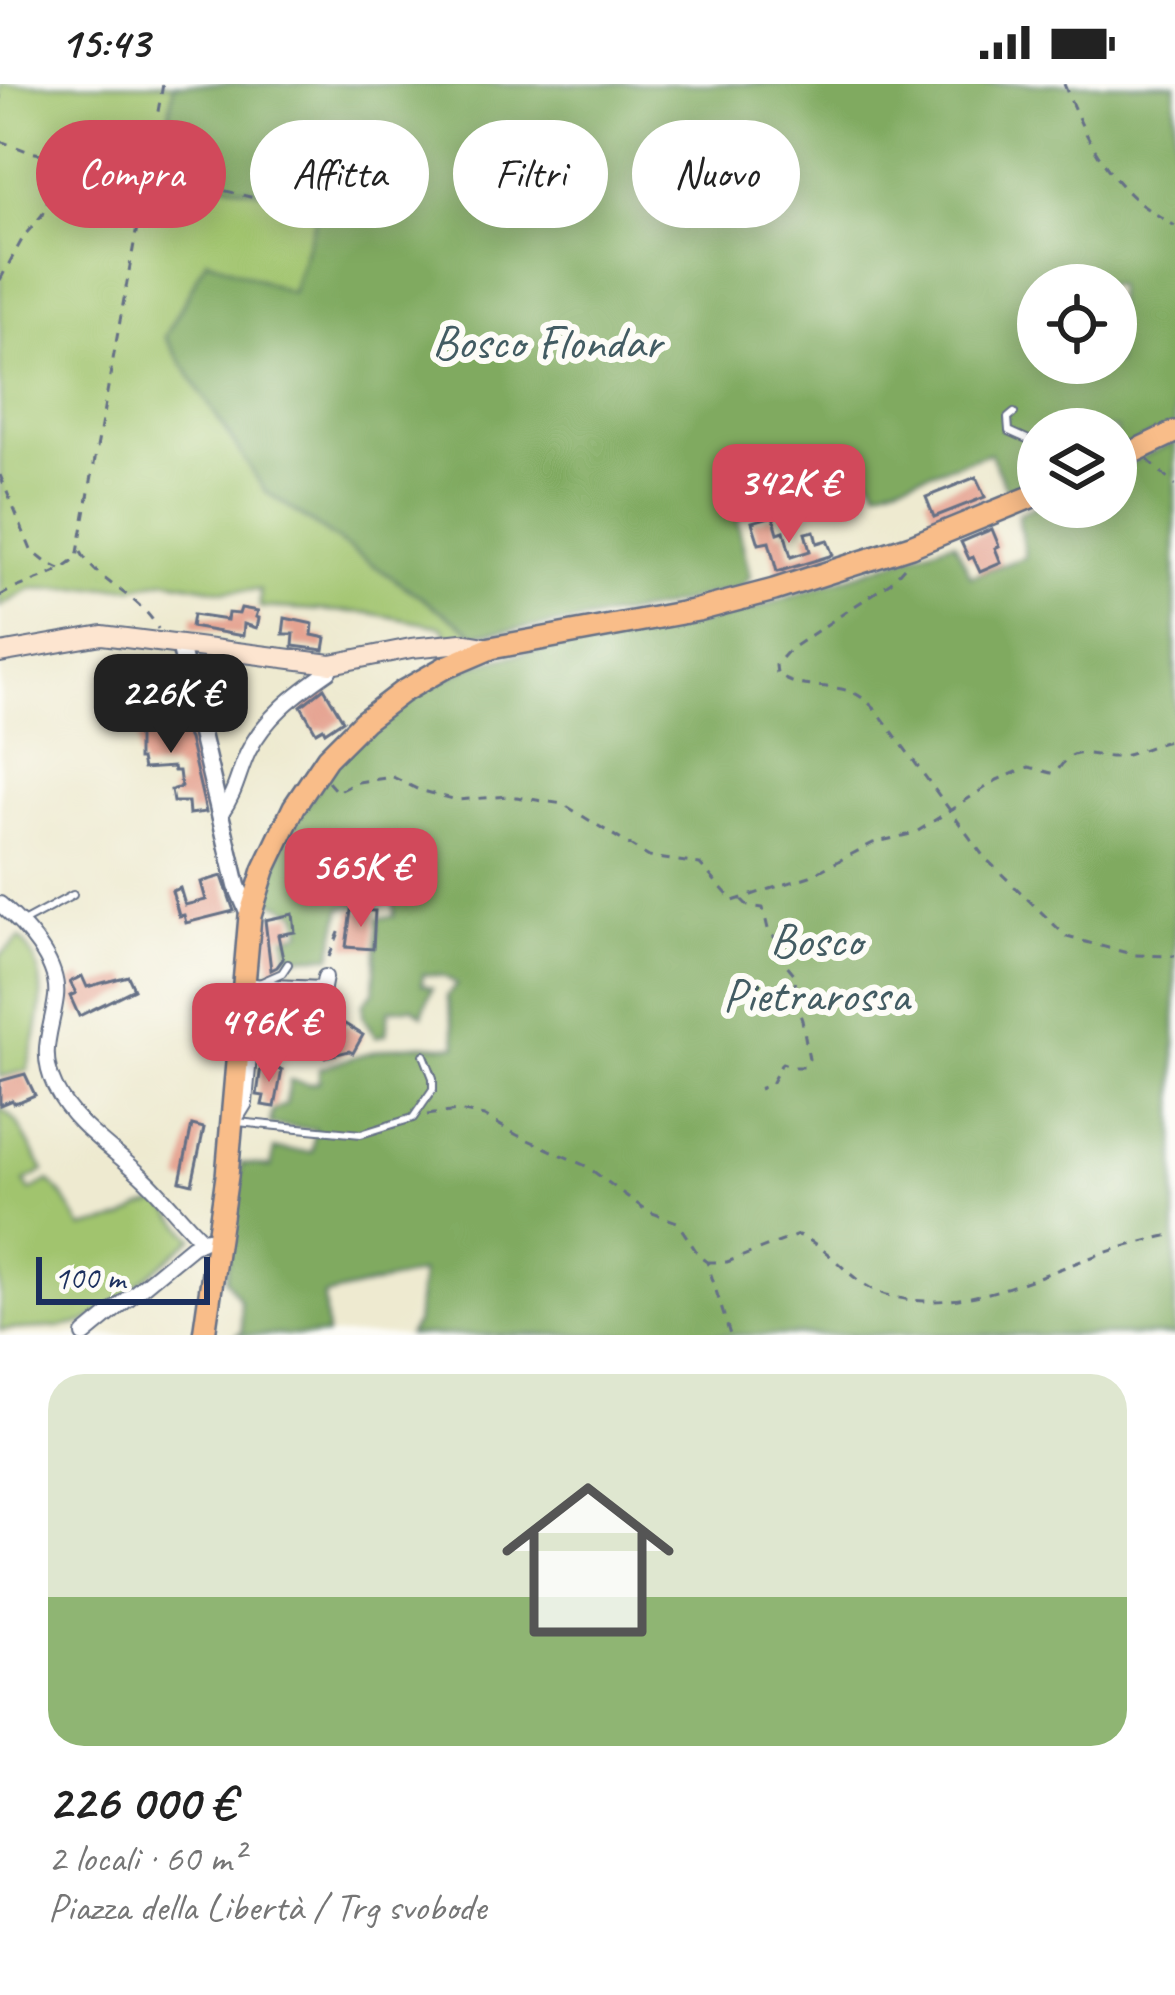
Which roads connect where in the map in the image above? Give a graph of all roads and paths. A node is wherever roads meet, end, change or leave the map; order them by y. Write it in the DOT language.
graph roads {
  1 [pos="163,84"];
  2 [pos="1064,84"];
  3 [pos="156,120"];
  4 [pos="0,141"];
  5 [pos="36,153"];
  6 [pos="36,222"];
  7 [pos="1175,226"];
  8 [pos="137,228"];
  9 [pos="0,280"];
  10 [pos="1014,413"];
  11 [pos="1175,432"];
  12 [pos="1017,434"];
  13 [pos="1139,450"];
  14 [pos="0,475"];
  15 [pos="1175,487"];
  16 [pos="1017,503"];
  17 [pos="911,546"];
  18 [pos="80,549"];
  19 [pos="70,565"];
  20 [pos="89,565"];
  21 [pos="62,569"];
  22 [pos="0,596"];
  23 [pos="170,644"];
  24 [pos="491,648"];
  25 [pos="0,653"];
  26 [pos="331,664"];
  27 [pos="1175,740"];
  28 [pos="318,770"];
  29 [pos="950,811"];
  30 [pos="221,813"];
  31 [pos="73,895"];
  32 [pos="740,898"];
  33 [pos="0,904"];
  34 [pos="250,916"];
  35 [pos="20,923"];
  36 [pos="350,928"];
  37 [pos="1175,956"];
  38 [pos="329,957"];
  39 [pos="288,964"];
  40 [pos="249,986"];
  41 [pos="316,1024"];
  42 [pos="424,1055"];
  43 [pos="759,1089"];
  44 [pos="413,1118"];
  45 [pos="233,1121"];
  46 [pos="1175,1234"];
  47 [pos="210,1239"];
  48 [pos="707,1262"];
  49 [pos="83,1335"];
  50 [pos="204,1335"];
  51 [pos="730,1335"];
  1 -- 3 [label="path"];
  2 -- 7 [label="path"];
  4 -- 5 [label="path"];
  6 -- 9 [label="path"];
  8 -- 18 [label="path"];
  10 -- 12 [label="lane"];
  11 -- 13 [label="main road"];
  13 -- 15 [label="path"];
  14 -- 21 [label="path"];
  16 -- 17 [label="main road"];
  17 -- 24 [label="main road"];
  17 -- 29 [label="path"];
  18 -- 19 [label="path"];
  18 -- 20 [label="path"];
  19 -- 20 [label="path"];
  19 -- 21 [label="path"];
  20 -- 23 [label="path"];
  21 -- 22 [label="path"];
  23 -- 25 [label="main road"];
  23 -- 26 [label="main road"];
  23 -- 30 [label="street"];
  24 -- 26 [label="main road"];
  24 -- 28 [label="main road"];
  26 -- 30 [label="street"];
  27 -- 29 [label="path"];
  28 -- 32 [label="path"];
  28 -- 34 [label="main road"];
  29 -- 32 [label="path"];
  29 -- 37 [label="path"];
  30 -- 34 [label="street"];
  31 -- 35 [label="lane"];
  32 -- 43 [label="path"];
  33 -- 35 [label="street"];
  34 -- 40 [label="main road"];
  35 -- 47 [label="street"];
  36 -- 38 [label="path"];
  39 -- 40 [label="lane"];
  40 -- 41 [label="street"];
  40 -- 45 [label="main road"];
  42 -- 44 [label="lane"];
  44 -- 45 [label="lane"];
  44 -- 48 [label="path"];
  45 -- 47 [label="main road"];
  46 -- 48 [label="path"];
  47 -- 49 [label="street"];
  47 -- 50 [label="main road"];
  48 -- 51 [label="path"];
}
